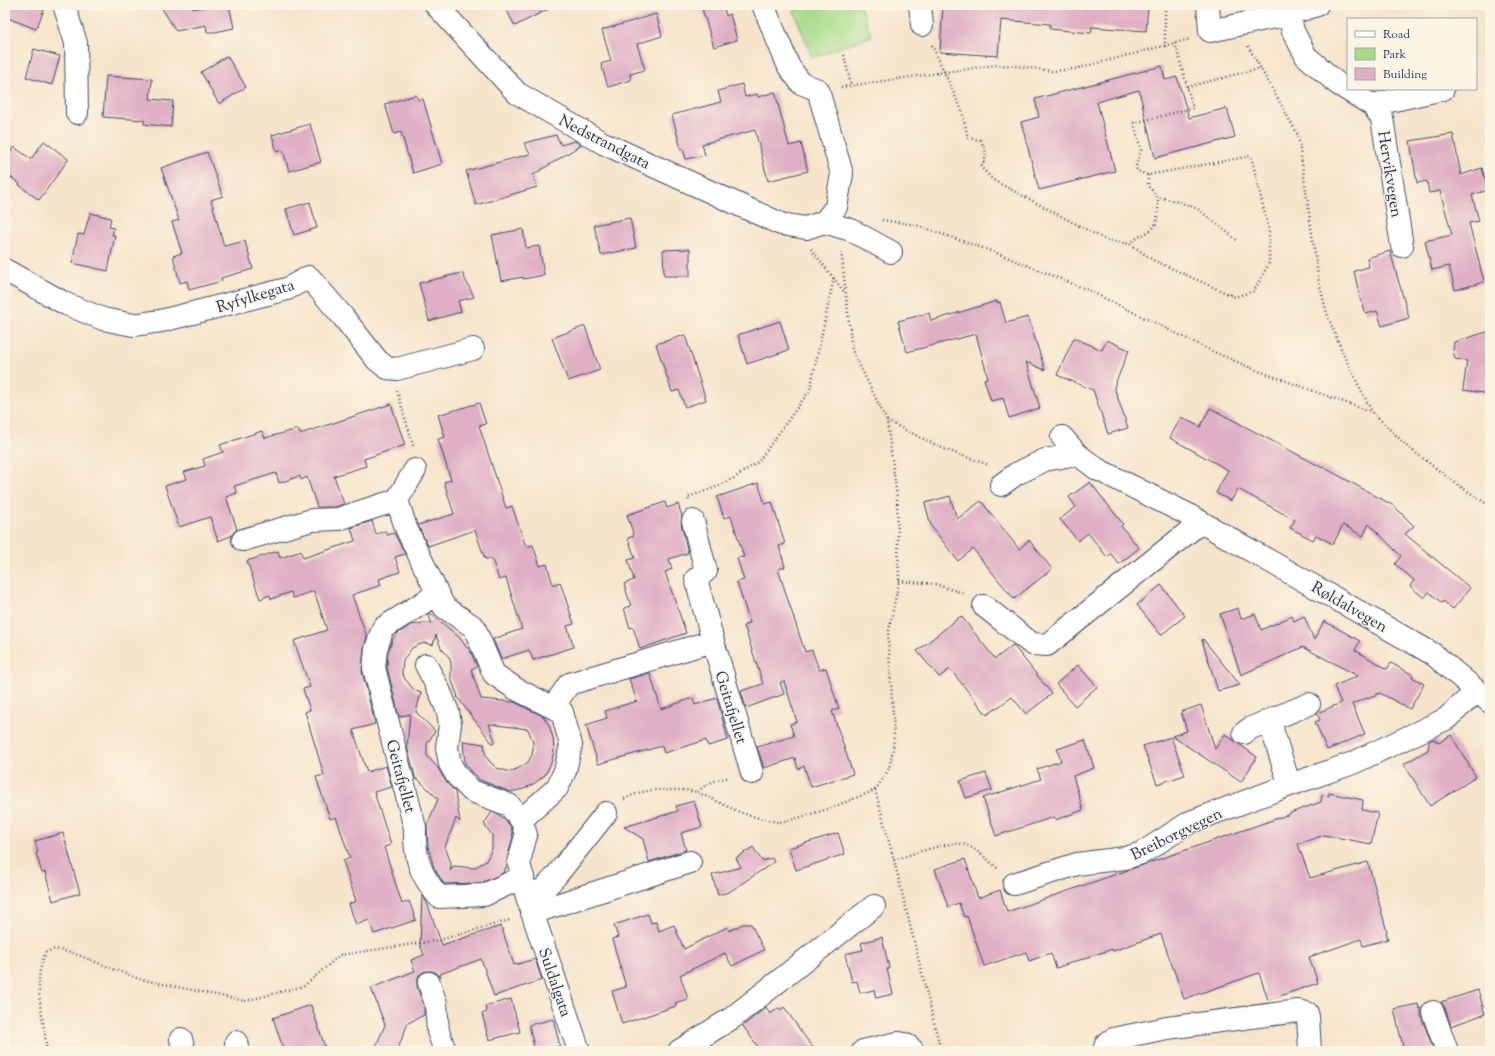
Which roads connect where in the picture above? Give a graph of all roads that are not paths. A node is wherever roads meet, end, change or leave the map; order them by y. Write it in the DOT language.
graph roads {
  1 [pos="64,5"];
  2 [pos="436,5"];
  3 [pos="763,5"];
  4 [pos="1208,5"];
  5 [pos="1317,5"];
  6 [pos="1289,14"];
  7 [pos="1347,90"];
  8 [pos="1348,90"];
  9 [pos="1439,90"];
  10 [pos="1372,105"];
  11 [pos="77,113"];
  12 [pos="812,231"];
  13 [pos="1402,246"];
  14 [pos="891,252"];
  15 [pos="5,270"];
  16 [pos="473,349"];
  17 [pos="1062,437"];
  18 [pos="1077,454"];
  19 [pos="415,470"];
  20 [pos="1009,479"];
  21 [pos="397,500"];
  22 [pos="693,521"];
  23 [pos="1201,522"];
  24 [pos="243,540"];
  25 [pos="437,594"];
  26 [pos="984,606"];
  27 [pos="713,641"];
  28 [pos="426,665"];
  29 [pos="1483,696"];
  30 [pos="1309,704"];
  31 [pos="553,707"];
  32 [pos="1270,721"];
  33 [pos="1244,733"];
  34 [pos="752,773"];
  35 [pos="1290,785"];
  36 [pos="606,813"];
  37 [pos="521,820"];
  38 [pos="690,862"];
  39 [pos="1014,884"];
  40 [pos="527,896"];
  41 [pos="874,906"];
  42 [pos="429,983"];
  43 [pos="1432,1012"];
  44 [pos="701,1045"];
  45 [pos="445,1051"];
  46 [pos="579,1051"];
  47 [pos="679,1051"];
  48 [pos="863,1051"];
  49 [pos="913,1051"];
  50 [pos="1104,1051"];
  51 [pos="1310,1051"];
  52 [pos="1447,1051"];
  1 -- 11 [label="street"];
  2 -- 12 [label="street, Nedstrandgata"];
  3 -- 12 [label="street"];
  4 -- 6 [label="street"];
  5 -- 6 [label="street"];
  6 -- 7 [label="street, Hervikvegen"];
  8 -- 10 [label="street, Hervikvegen"];
  9 -- 10 [label="street"];
  10 -- 13 [label="street, Hervikvegen"];
  12 -- 14 [label="street, Nedstrandgata"];
  15 -- 16 [label="street, Ryfylkegata"];
  17 -- 18 [label="street, Røldalvegen"];
  18 -- 20 [label="street"];
  18 -- 23 [label="street, Røldalvegen"];
  19 -- 21 [label="street"];
  21 -- 24 [label="street"];
  21 -- 25 [label="street"];
  22 -- 27 [label="street, Geitafjellet"];
  23 -- 26 [label="street"];
  23 -- 29 [label="street, Røldalvegen"];
  25 -- 31 [label="street"];
  25 -- 40 [label="street, Geitafjellet"];
  27 -- 31 [label="street"];
  27 -- 34 [label="street, Geitafjellet"];
  28 -- 37 [label="street"];
  29 -- 35 [label="street, Breiborgvegen"];
  30 -- 32 [label="street"];
  31 -- 37 [label="street"];
  32 -- 33 [label="street"];
  32 -- 35 [label="street"];
  35 -- 39 [label="street, Breiborgvegen"];
  36 -- 40 [label="street"];
  37 -- 40 [label="street"];
  38 -- 40 [label="street"];
  40 -- 46 [label="street, Suldalgata"];
  41 -- 44 [label="street"];
  42 -- 45 [label="street"];
  43 -- 52 [label="street"];
  44 -- 47 [label="street"];
  48 -- 49 [label="street"];
  50 -- 51 [label="street"];
}
